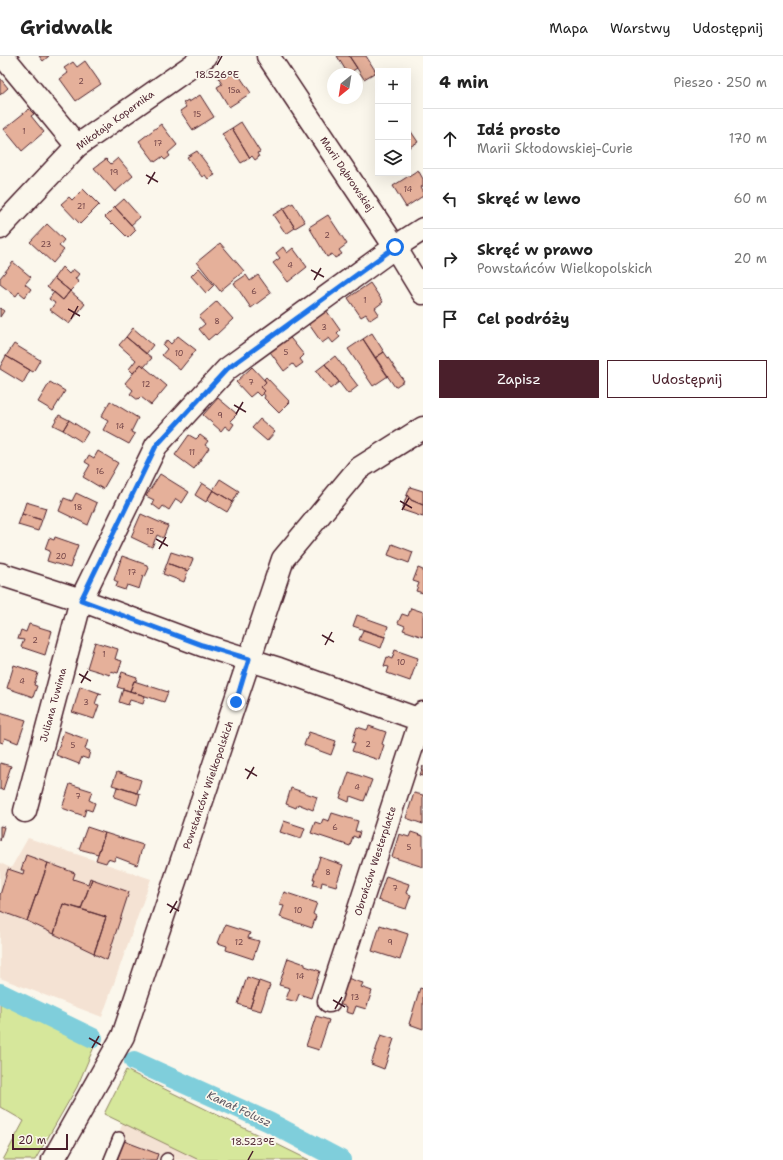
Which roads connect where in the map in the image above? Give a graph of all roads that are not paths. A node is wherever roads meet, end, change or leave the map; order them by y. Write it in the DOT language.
graph roads {
  1 [pos="3,56"];
  2 [pos="206,56"];
  3 [pos="268,56"];
  4 [pos="77,146"];
  5 [pos="0,228"];
  6 [pos="423,228"];
  7 [pos="395,247"];
  8 [pos="423,293"];
  9 [pos="423,428"];
  10 [pos="0,574"];
  11 [pos="81,600"];
  12 [pos="249,659"];
  13 [pos="422,718"];
  14 [pos="25,811"];
  15 [pos="329,1001"];
  16 [pos="119,1138"];
  17 [pos="53,1160"];
  18 [pos="110,1160"];
  1 -- 4 [label="street"];
  2 -- 4 [label="street, Mikołaja Kopernika"];
  3 -- 7 [label="street, Marii Dąbrowskiej"];
  4 -- 5 [label="street, Mikołaja Kopernika"];
  6 -- 7 [label="street, Juliana Tuwima"];
  7 -- 8 [label="street, Marii Dąbrowskiej"];
  7 -- 11 [label="street, Juliana Tuwima"];
  9 -- 12 [label="street, Powstańców Wielkopolskich"];
  10 -- 11 [label="street"];
  11 -- 12 [label="street"];
  11 -- 14 [label="street, Juliana Tuwima"];
  12 -- 13 [label="street"];
  12 -- 17 [label="street, Powstańców Wielkopolskich"];
  13 -- 15 [label="street, Obrońców Westerplatte"];
  16 -- 18 [label="lane"];
}
